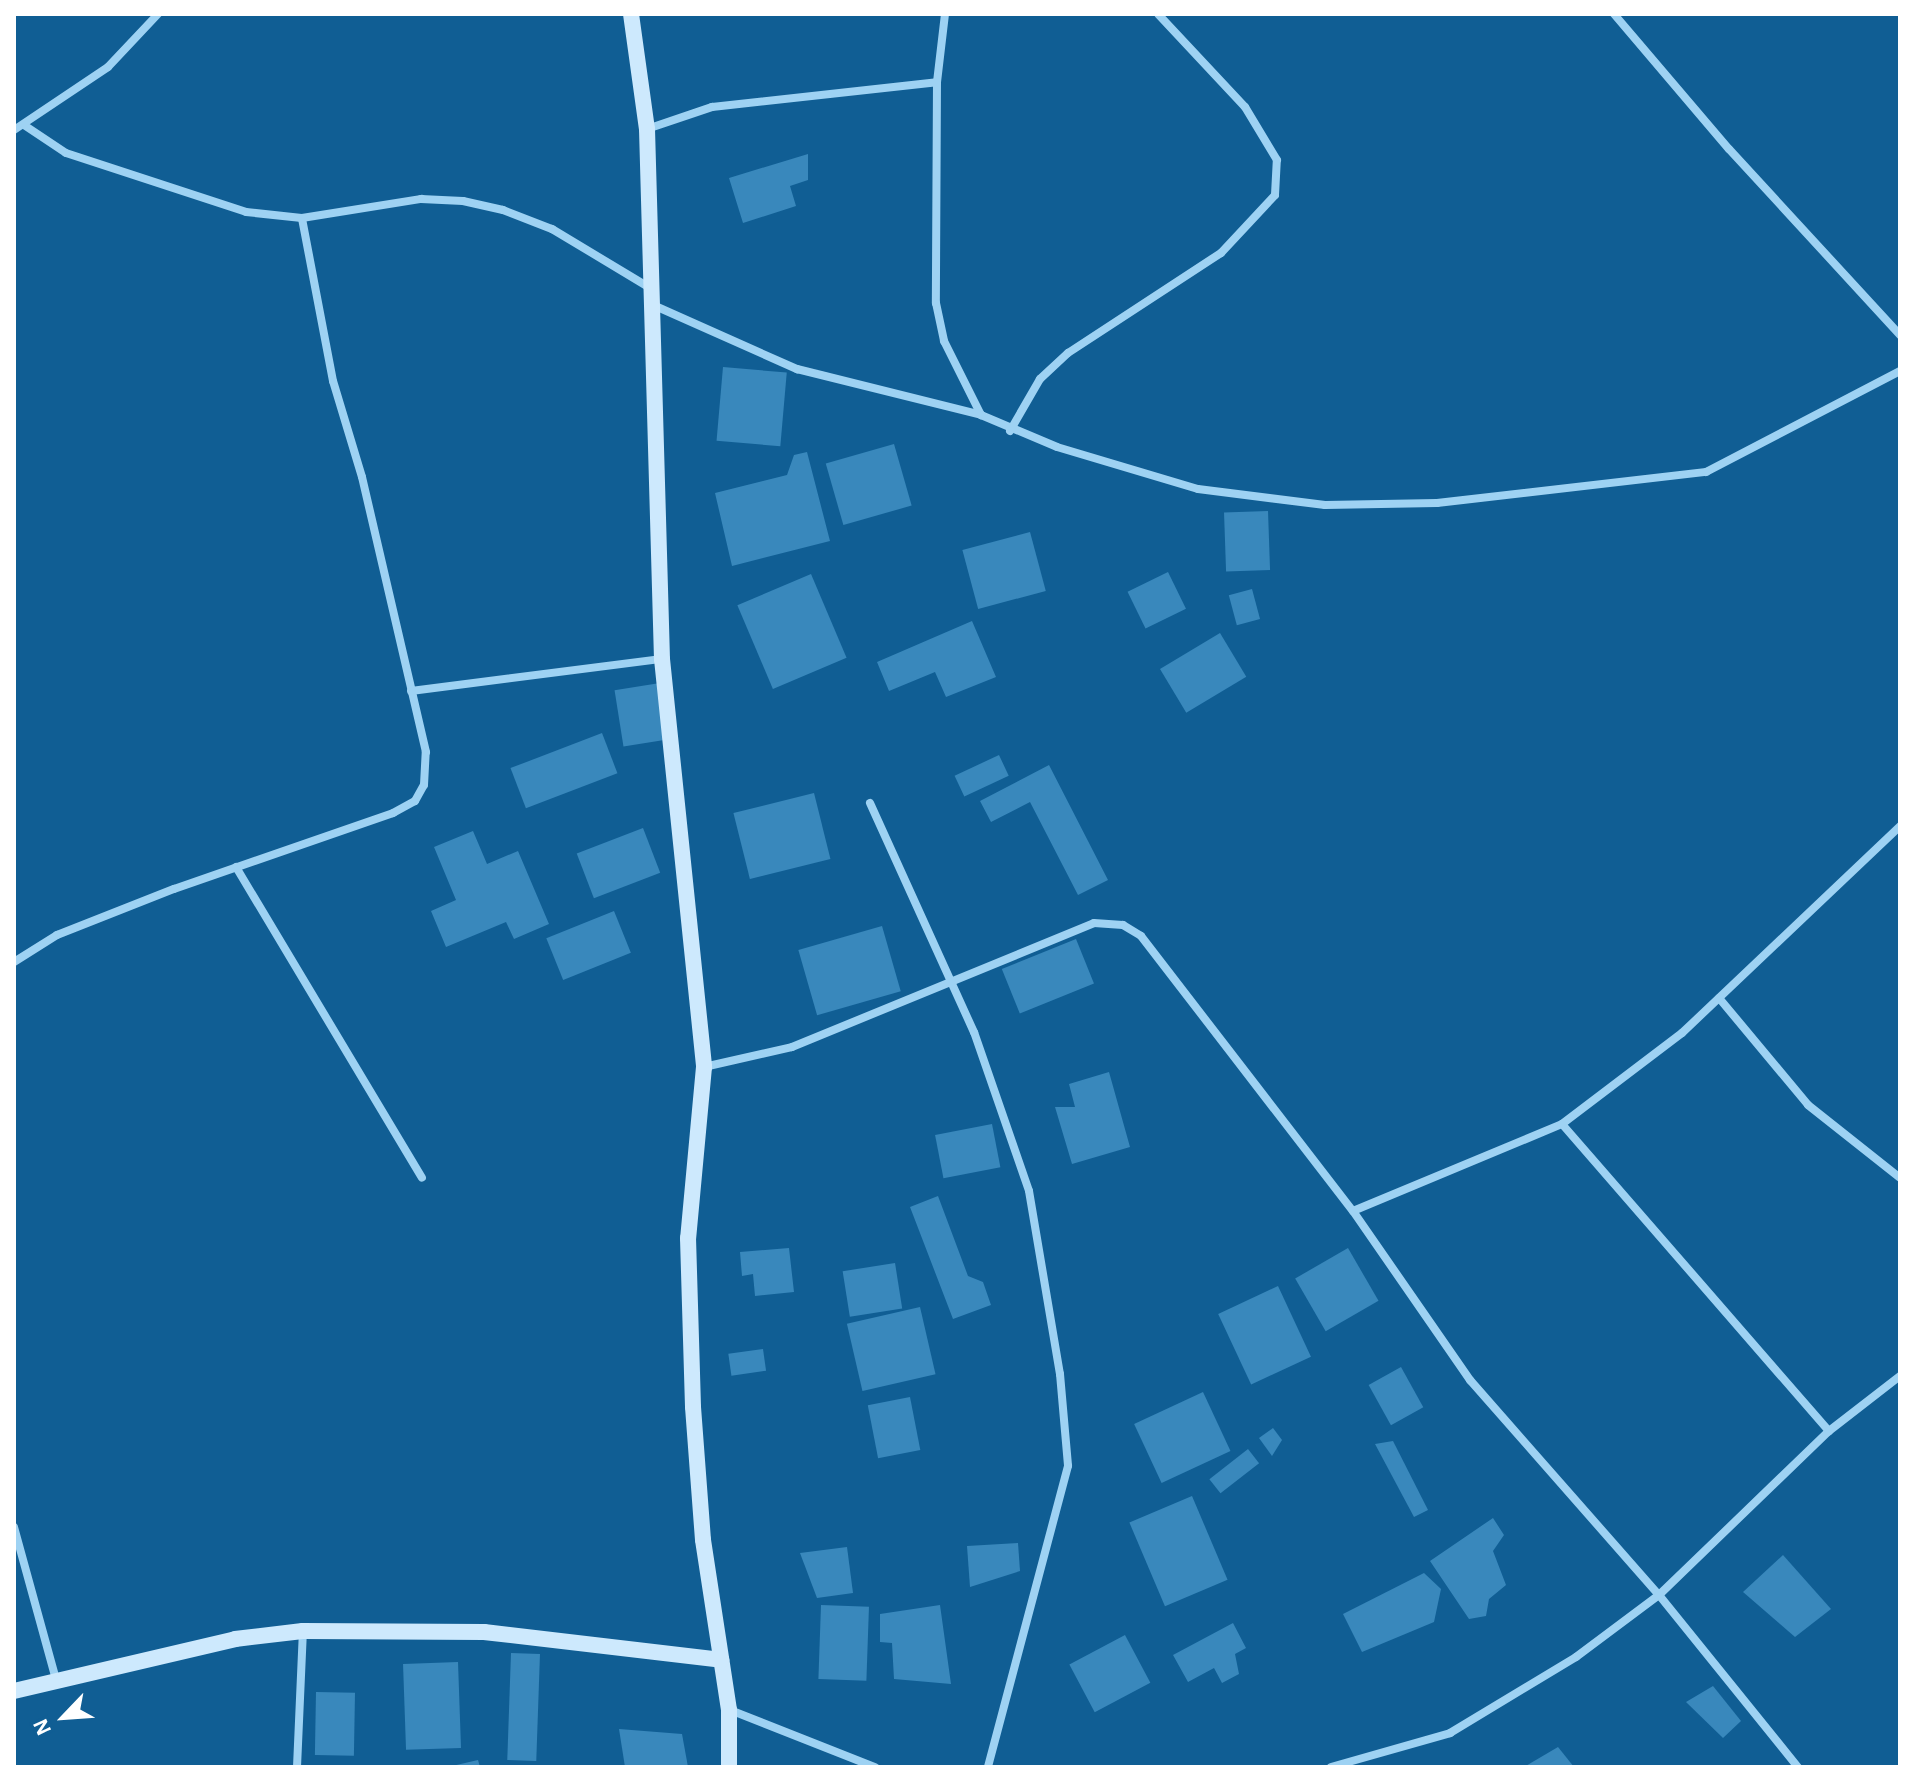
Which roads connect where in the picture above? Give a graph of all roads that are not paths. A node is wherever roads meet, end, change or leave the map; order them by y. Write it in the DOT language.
graph roads {
  1 [pos="158,14"];
  2 [pos="631,14"];
  3 [pos="945,14"];
  4 [pos="1158,14"];
  5 [pos="1616,15"];
  6 [pos="937,82"];
  7 [pos="24,125"];
  8 [pos="647,129"];
  9 [pos="14,130"];
  10 [pos="302,218"];
  11 [pos="652,296"];
  12 [pos="1900,335"];
  13 [pos="1900,371"];
  14 [pos="981,415"];
  15 [pos="1010,431"];
  16 [pos="662,659"];
  17 [pos="411,691"];
  18 [pos="870,803"];
  19 [pos="1900,826"];
  20 [pos="236,867"];
  21 [pos="14,962"];
  22 [pos="953,985"];
  23 [pos="1719,998"];
  24 [pos="704,1067"];
  25 [pos="1562,1124"];
  26 [pos="422,1178"];
  27 [pos="1900,1178"];
  28 [pos="1353,1211"];
  29 [pos="1900,1376"];
  30 [pos="1829,1431"];
  31 [pos="14,1527"];
  32 [pos="1659,1595"];
  33 [pos="303,1631"];
  34 [pos="721,1660"];
  35 [pos="56,1679"];
  36 [pos="14,1691"];
  37 [pos="729,1710"];
  38 [pos="297,1767"];
  39 [pos="729,1767"];
  40 [pos="875,1767"];
  41 [pos="988,1767"];
  42 [pos="1331,1767"];
  43 [pos="1798,1767"];
  1 -- 7 [label="street"];
  2 -- 8 [label="street"];
  3 -- 6 [label="street"];
  4 -- 15 [label="street"];
  5 -- 12 [label="street"];
  6 -- 8 [label="street"];
  6 -- 14 [label="street"];
  7 -- 9 [label="street"];
  7 -- 10 [label="street"];
  8 -- 11 [label="street"];
  10 -- 11 [label="street"];
  10 -- 17 [label="street"];
  11 -- 14 [label="street"];
  11 -- 16 [label="street"];
  13 -- 15 [label="street"];
  14 -- 15 [label="street"];
  16 -- 17 [label="street"];
  16 -- 24 [label="street"];
  17 -- 20 [label="street"];
  18 -- 22 [label="street"];
  19 -- 23 [label="street"];
  20 -- 21 [label="street"];
  20 -- 26 [label="street"];
  22 -- 24 [label="street"];
  22 -- 28 [label="street"];
  22 -- 41 [label="street"];
  23 -- 25 [label="street"];
  23 -- 27 [label="street"];
  24 -- 34 [label="street"];
  25 -- 28 [label="street"];
  25 -- 30 [label="street"];
  28 -- 32 [label="street"];
  29 -- 30 [label="street"];
  30 -- 32 [label="street"];
  31 -- 35 [label="street"];
  32 -- 42 [label="street"];
  32 -- 43 [label="street"];
  33 -- 34 [label="street"];
  33 -- 35 [label="street"];
  33 -- 38 [label="street"];
  34 -- 37 [label="street"];
  35 -- 36 [label="street"];
  37 -- 39 [label="street"];
  37 -- 40 [label="street"];
}
